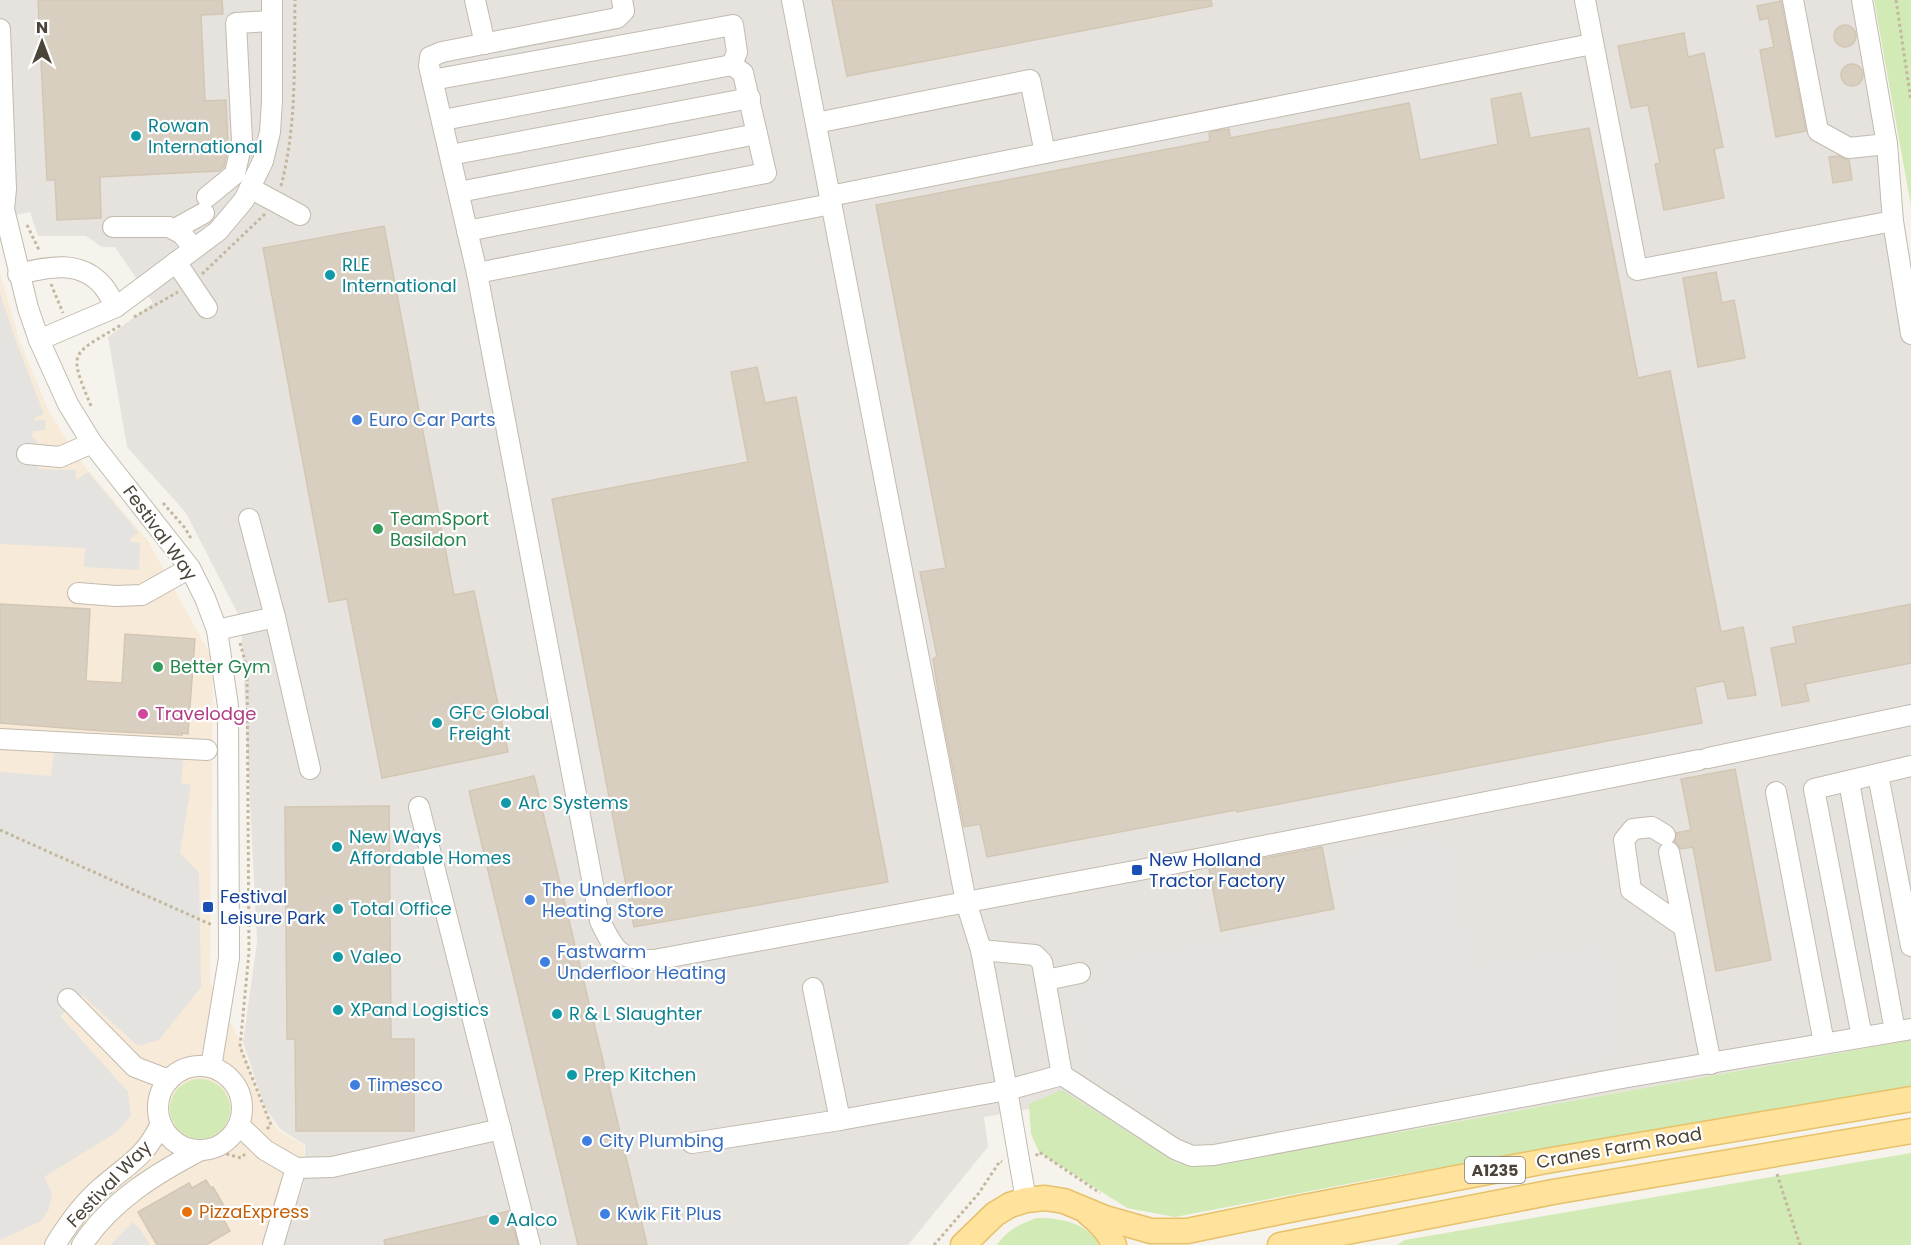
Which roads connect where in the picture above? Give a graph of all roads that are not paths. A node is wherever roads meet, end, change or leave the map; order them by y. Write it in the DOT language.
graph roads {
  1 [pos="272,0"];
  2 [pos="475,0"];
  3 [pos="622,0"];
  4 [pos="792,0"];
  5 [pos="1585,0"];
  6 [pos="1793,0"];
  7 [pos="1862,0"];
  8 [pos="272,21"];
  9 [pos="590,23"];
  10 [pos="0,29"];
  11 [pos="485,44"];
  12 [pos="1592,44"];
  13 [pos="595,50"];
  14 [pos="732,65"];
  15 [pos="432,80"];
  16 [pos="750,98"];
  17 [pos="443,120"];
  18 [pos="816,123"];
  19 [pos="757,134"];
  20 [pos="1887,144"];
  21 [pos="1045,153"];
  22 [pos="450,155"];
  23 [pos="250,188"];
  24 [pos="459,192"];
  25 [pos="830,200"];
  26 [pos="3,202"];
  27 [pos="300,215"];
  28 [pos="1893,221"];
  29 [pos="113,227"];
  30 [pos="176,229"];
  31 [pos="467,231"];
  32 [pos="5,237"];
  33 [pos="194,249"];
  34 [pos="176,262"];
  35 [pos="477,273"];
  36 [pos="18,274"];
  37 [pos="116,307"];
  38 [pos="207,308"];
  39 [pos="1911,334"];
  40 [pos="39,340"];
  41 [pos="92,443"];
  42 [pos="27,454"];
  43 [pos="249,519"];
  44 [pos="190,568"];
  45 [pos="78,593"];
  46 [pos="275,617"];
  47 [pos="217,630"];
  48 [pos="1911,715"];
  49 [pos="0,739"];
  50 [pos="207,750"];
  51 [pos="1911,766"];
  52 [pos="310,769"];
  53 [pos="1878,775"];
  54 [pos="1849,782"];
  55 [pos="1776,792"];
  56 [pos="419,807"];
  57 [pos="966,902"];
  58 [pos="1683,927"];
  59 [pos="1911,946"];
  60 [pos="981,950"];
  61 [pos="1080,973"];
  62 [pos="1046,980"];
  63 [pos="813,988"];
  64 [pos="68,999"];
  65 [pos="1903,1030"];
  66 [pos="1862,1037"];
  67 [pos="1824,1043"];
  68 [pos="1711,1064"];
  69 [pos="211,1067"];
  70 [pos="1062,1076"];
  71 [pos="169,1080"];
  72 [pos="1007,1090"];
  73 [pos="1911,1099"];
  74 [pos="840,1120"];
  75 [pos="161,1123"];
  76 [pos="239,1125"];
  77 [pos="501,1129"];
  78 [pos="1911,1131"];
  79 [pos="692,1143"];
  80 [pos="201,1150"];
  81 [pos="296,1168"];
  82 [pos="1026,1200"];
  83 [pos="1091,1201"];
  84 [pos="977,1236"];
  85 [pos="55,1245"];
  86 [pos="82,1245"];
  87 [pos="273,1245"];
  88 [pos="530,1245"];
  89 [pos="963,1245"];
  90 [pos="1114,1245"];
  91 [pos="1280,1245"];
  1 -- 8 [label="street"];
  2 -- 11 [label="street"];
  3 -- 9 [label="street"];
  4 -- 18 [label="street"];
  5 -- 12 [label="street"];
  6 -- 20 [label="street"];
  7 -- 20 [label="street"];
  8 -- 23 [label="street"];
  8 -- 30 [label="street"];
  9 -- 11 [label="street"];
  9 -- 13 [label="street"];
  10 -- 26 [label="street, Festival Way"];
  11 -- 15 [label="street"];
  12 -- 21 [label="street"];
  12 -- 28 [label="street"];
  13 -- 14 [label="street"];
  13 -- 15 [label="street"];
  14 -- 16 [label="street"];
  14 -- 17 [label="street"];
  15 -- 17 [label="street"];
  16 -- 19 [label="street"];
  16 -- 22 [label="street"];
  17 -- 22 [label="street"];
  18 -- 21 [label="street"];
  18 -- 25 [label="street"];
  19 -- 24 [label="street"];
  19 -- 31 [label="street"];
  20 -- 28 [label="street"];
  21 -- 25 [label="street"];
  22 -- 24 [label="street"];
  23 -- 27 [label="street"];
  23 -- 33 [label="street"];
  24 -- 31 [label="street"];
  25 -- 35 [label="street"];
  25 -- 57 [label="street"];
  26 -- 32 [label="street, Festival Way"];
  28 -- 39 [label="street"];
  29 -- 30 [label="street"];
  30 -- 33 [label="street"];
  31 -- 35 [label="street"];
  32 -- 36 [label="street, Festival Way"];
  33 -- 34 [label="street"];
  34 -- 37 [label="street"];
  34 -- 38 [label="street"];
  35 -- 57 [label="street"];
  36 -- 37 [label="street"];
  36 -- 40 [label="street, Festival Way"];
  37 -- 40 [label="street"];
  40 -- 41 [label="street, Festival Way"];
  41 -- 42 [label="street"];
  41 -- 44 [label="street, Festival Way"];
  43 -- 46 [label="street"];
  44 -- 45 [label="street"];
  44 -- 47 [label="street, Festival Way"];
  46 -- 47 [label="street"];
  46 -- 52 [label="street"];
  47 -- 69 [label="street, Festival Way"];
  48 -- 57 [label="street"];
  49 -- 50 [label="street"];
  51 -- 53 [label="street"];
  53 -- 54 [label="street"];
  53 -- 59 [label="street"];
  54 -- 65 [label="street"];
  54 -- 66 [label="street"];
  55 -- 67 [label="street"];
  56 -- 77 [label="street"];
  57 -- 60 [label="street"];
  58 -- 58 [label="street"];
  58 -- 68 [label="street"];
  60 -- 62 [label="street"];
  60 -- 72 [label="street"];
  61 -- 62 [label="street"];
  62 -- 70 [label="street"];
  63 -- 74 [label="street"];
  64 -- 71 [label="street"];
  65 -- 66 [label="street"];
  66 -- 67 [label="street"];
  67 -- 68 [label="street"];
  68 -- 70 [label="street"];
  69 -- 71 [label="street"];
  69 -- 76 [label="street"];
  70 -- 72 [label="street"];
  71 -- 75 [label="street"];
  72 -- 74 [label="street"];
  72 -- 82 [label="street"];
  73 -- 83 [label="main road, Cranes Farm Road / A1235"];
  74 -- 79 [label="street"];
  75 -- 80 [label="street"];
  75 -- 85 [label="street, Festival Way"];
  76 -- 80 [label="street"];
  76 -- 81 [label="street"];
  77 -- 81 [label="street"];
  77 -- 88 [label="street"];
  78 -- 91 [label="main road, Cranes Farm Road / A1235"];
  80 -- 86 [label="street, Festival Way"];
  81 -- 87 [label="street"];
  82 -- 83 [label="main road, Cranes Farm Road / A1235"];
  82 -- 84 [label="main road, Cranes Farm Road / A1235"];
  83 -- 90 [label="main road, Cranes Farm Road / A1235"];
  84 -- 89 [label="main road, Cranes Farm Road / A1235"];
}
